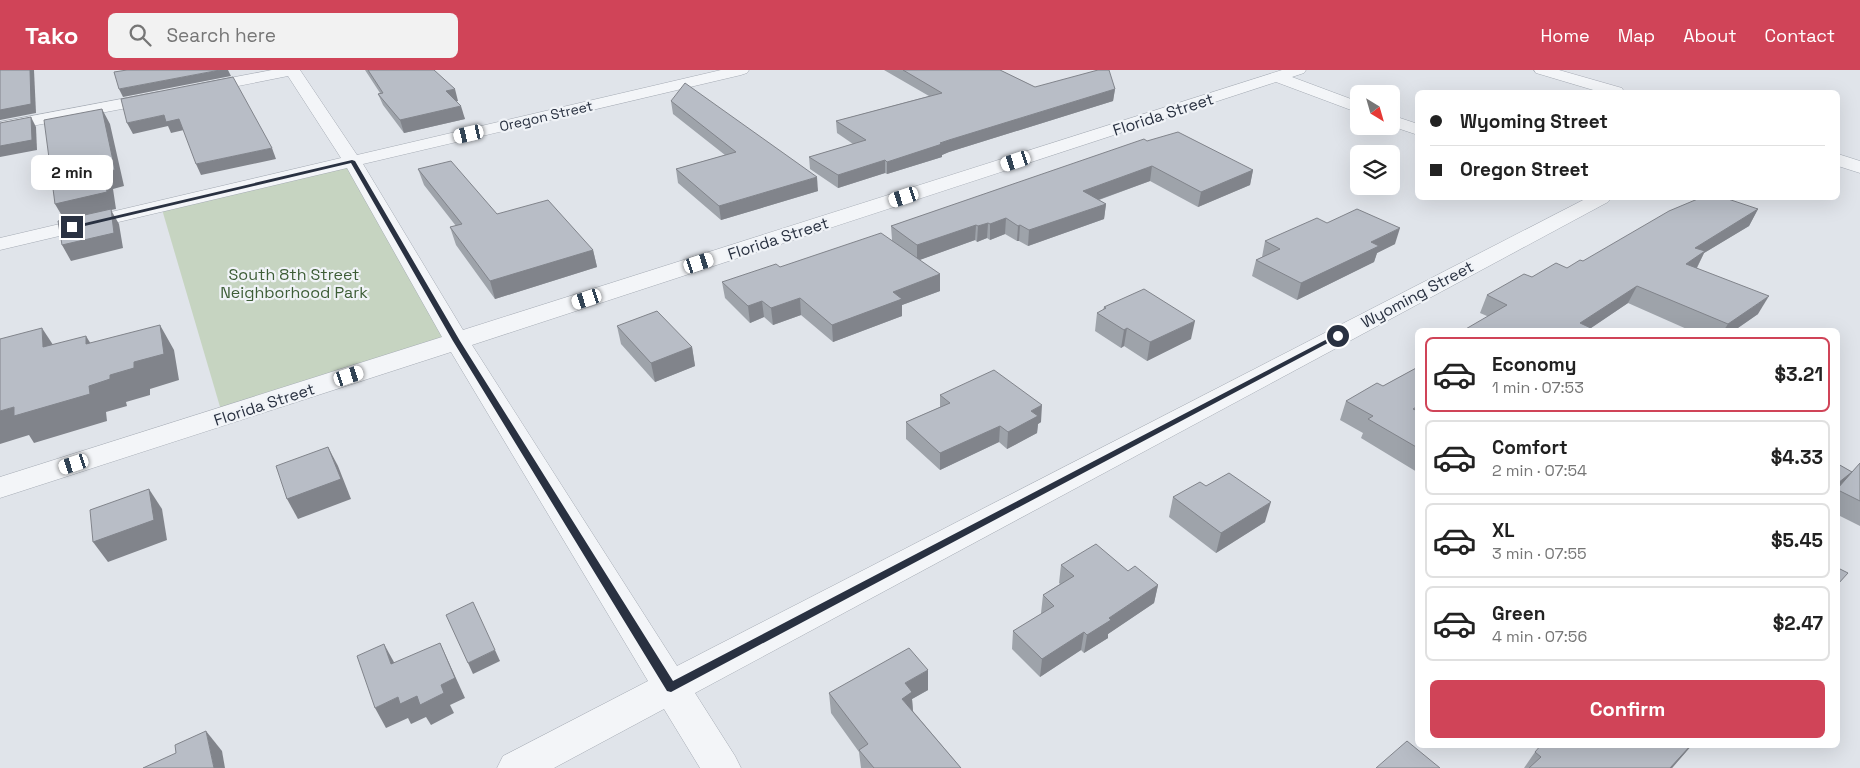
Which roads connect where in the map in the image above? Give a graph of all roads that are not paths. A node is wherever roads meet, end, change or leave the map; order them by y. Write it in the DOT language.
graph roads {
  1 [pos="292,70"];
  2 [pos="741,70"];
  3 [pos="1298,70"];
  4 [pos="1542,70"];
  5 [pos="1276,77"];
  6 [pos="1609,90"];
  7 [pos="1350,105"];
  8 [pos="1400,123"];
  9 [pos="0,127"];
  10 [pos="1415,129"];
  11 [pos="352,161"];
  12 [pos="1840,161"];
  13 [pos="1860,167"];
  14 [pos="1597,200"];
  15 [pos="0,244"];
  16 [pos="456,341"];
  17 [pos="0,488"];
  18 [pos="671,688"];
  19 [pos="517,768"];
  20 [pos="721,768"];
  1 -- 9 [label="street"];
  1 -- 11 [label="street"];
  2 -- 11 [label="street, Oregon Street"];
  3 -- 5 [label="street, Florida Street"];
  4 -- 6 [label="street"];
  5 -- 7 [label="street"];
  5 -- 16 [label="street, Florida Street"];
  8 -- 10 [label="street"];
  11 -- 15 [label="street, Oregon Street"];
  11 -- 16 [label="street"];
  12 -- 13 [label="street"];
  14 -- 18 [label="street, Wyoming Street"];
  16 -- 17 [label="street, Florida Street"];
  16 -- 18 [label="street"];
  18 -- 19 [label="street, Wyoming Street"];
  18 -- 20 [label="street"];
}
